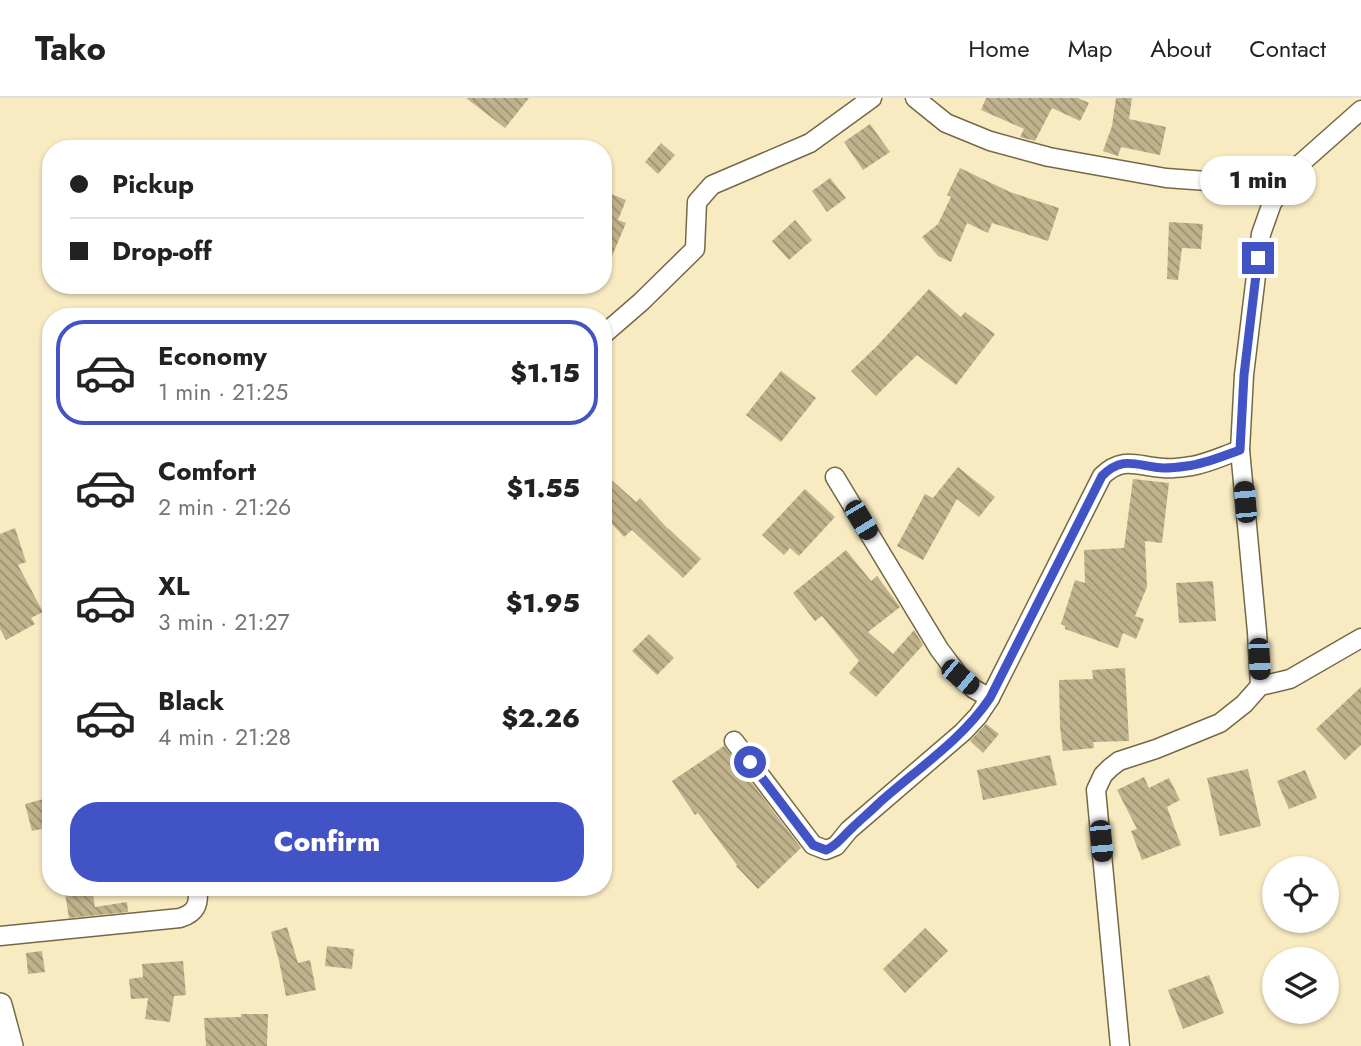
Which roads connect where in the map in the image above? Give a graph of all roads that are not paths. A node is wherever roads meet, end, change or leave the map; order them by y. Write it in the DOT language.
graph roads {
  1 [pos="872,98"];
  2 [pos="915,98"];
  3 [pos="1361,110"];
  4 [pos="1299,165"];
  5 [pos="612,327"];
  6 [pos="1240,450"];
  7 [pos="835,477"];
  8 [pos="1361,638"];
  9 [pos="1260,685"];
  10 [pos="990,698"];
  11 [pos="734,741"];
  12 [pos="197,896"];
  13 [pos="0,936"];
  14 [pos="0,1005"];
  15 [pos="11,1046"];
  16 [pos="1119,1046"];
  1 -- 5 [label="street"];
  2 -- 4 [label="street"];
  3 -- 4 [label="street"];
  4 -- 6 [label="street"];
  6 -- 9 [label="street"];
  6 -- 10 [label="street"];
  7 -- 10 [label="street"];
  8 -- 9 [label="street"];
  9 -- 16 [label="street"];
  10 -- 11 [label="street"];
  12 -- 13 [label="street"];
  14 -- 15 [label="street"];
}
